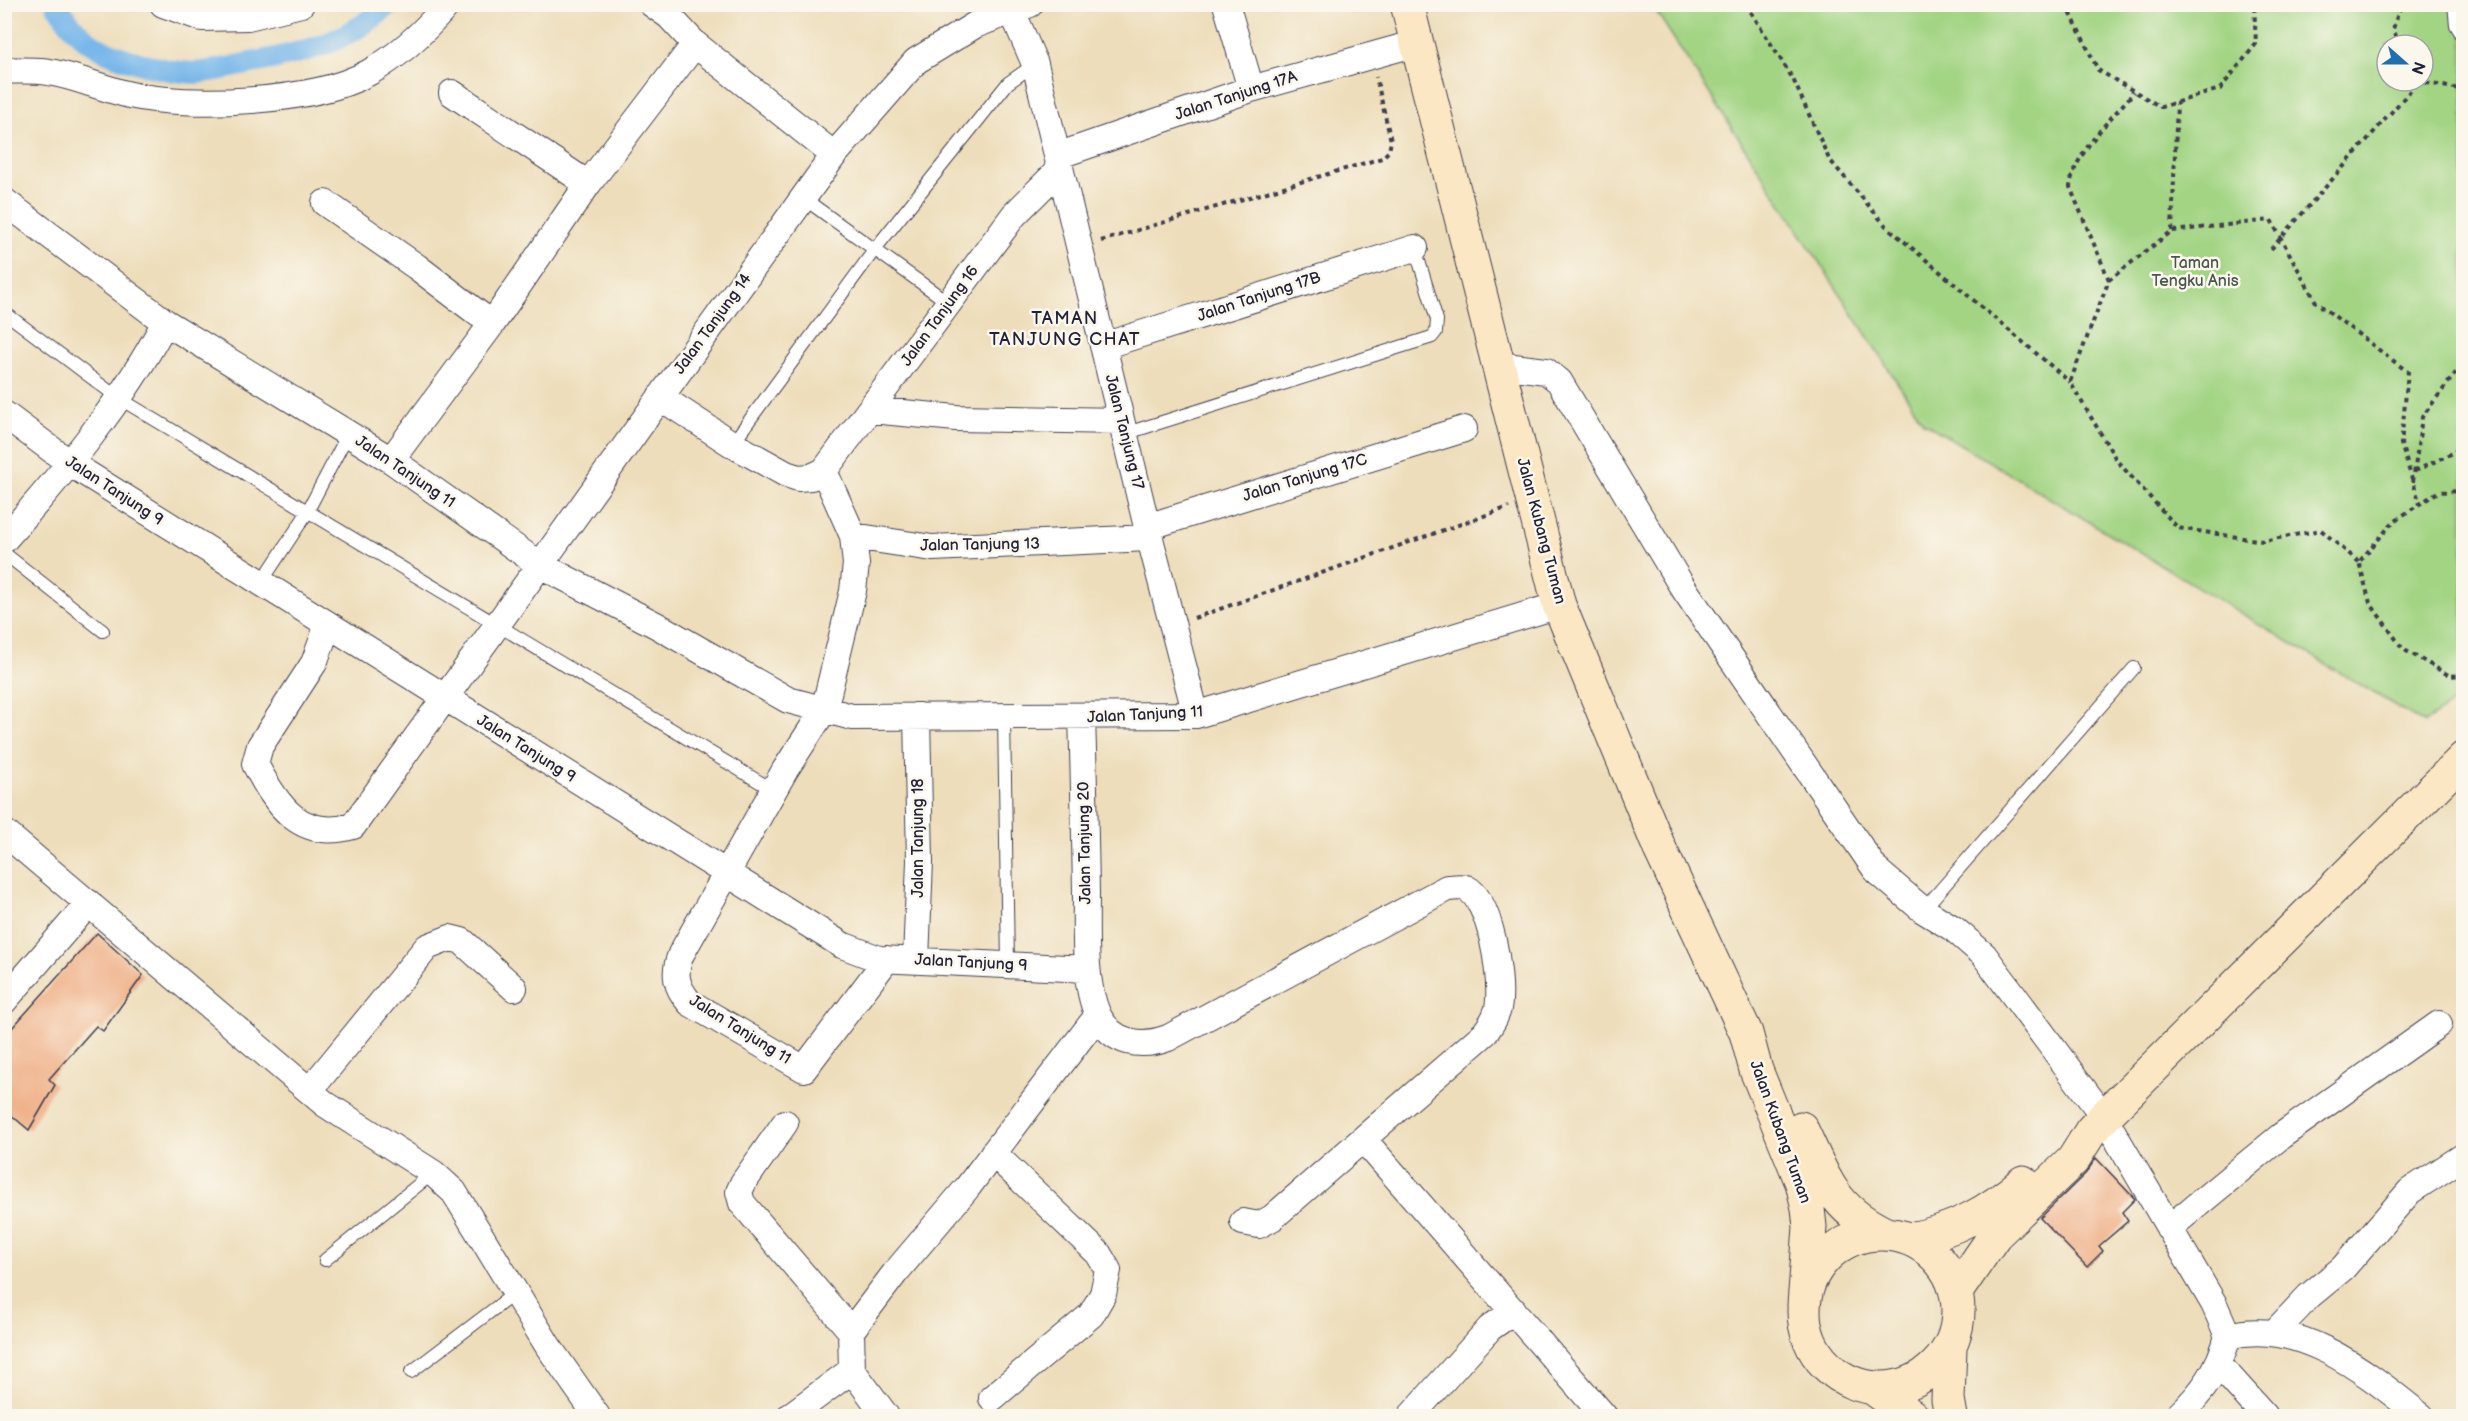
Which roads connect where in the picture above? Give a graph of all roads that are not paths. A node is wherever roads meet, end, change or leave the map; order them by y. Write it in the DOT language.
graph roads {
  1 [pos="163,4"];
  2 [pos="301,4"];
  3 [pos="448,4"];
  4 [pos="652,4"];
  5 [pos="1226,4"];
  6 [pos="1407,4"];
  7 [pos="2454,4"];
  8 [pos="1021,8"];
  9 [pos="2463,38"];
  10 [pos="1417,43"];
  11 [pos="695,44"];
  12 [pos="1035,64"];
  13 [pos="4,70"];
  14 [pos="1251,89"];
  15 [pos="452,93"];
  16 [pos="834,155"];
  17 [pos="1058,160"];
  18 [pos="588,184"];
  19 [pos="803,198"];
  20 [pos="4,201"];
  21 [pos="325,203"];
  22 [pos="1415,248"];
  23 [pos="875,249"];
  24 [pos="949,303"];
  25 [pos="4,312"];
  26 [pos="165,322"];
  27 [pos="492,324"];
  28 [pos="1103,346"];
  29 [pos="1498,365"];
  30 [pos="117,397"];
  31 [pos="660,397"];
  32 [pos="871,410"];
  33 [pos="4,414"];
  34 [pos="1122,428"];
  35 [pos="1464,429"];
  36 [pos="348,434"];
  37 [pos="732,444"];
  38 [pos="391,460"];
  39 [pos="71,464"];
  40 [pos="824,471"];
  41 [pos="307,511"];
  42 [pos="1148,532"];
  43 [pos="853,536"];
  44 [pos="4,540"];
  45 [pos="4,553"];
  46 [pos="540,565"];
  47 [pos="261,583"];
  48 [pos="1559,605"];
  49 [pos="328,625"];
  50 [pos="496,626"];
  51 [pos="103,631"];
  52 [pos="2134,668"];
  53 [pos="444,698"];
  54 [pos="824,710"];
  55 [pos="1196,715"];
  56 [pos="917,716"];
  57 [pos="1004,717"];
  58 [pos="1083,717"];
  59 [pos="2463,758"];
  60 [pos="773,790"];
  61 [pos="4,832"];
  62 [pos="726,874"];
  63 [pos="89,903"];
  64 [pos="1923,910"];
  65 [pos="886,959"];
  66 [pos="915,960"];
  67 [pos="1008,964"];
  68 [pos="1087,969"];
  69 [pos="514,988"];
  70 [pos="4,1001"];
  71 [pos="1098,1015"];
  72 [pos="2439,1024"];
  73 [pos="1746,1033"];
  74 [pos="310,1090"];
  75 [pos="785,1123"];
  76 [pos="2098,1124"];
  77 [pos="1363,1139"];
  78 [pos="993,1153"];
  79 [pos="2463,1156"];
  80 [pos="433,1173"];
  81 [pos="1243,1222"];
  82 [pos="2169,1228"];
  83 [pos="1898,1236"];
  84 [pos="325,1260"];
  85 [pos="1956,1292"];
  86 [pos="515,1293"];
  87 [pos="1804,1305"];
  88 [pos="1514,1311"];
  89 [pos="851,1331"];
  90 [pos="2274,1333"];
  91 [pos="2228,1336"];
  92 [pos="1950,1348"];
  93 [pos="2219,1365"];
  94 [pos="852,1370"];
  95 [pos="411,1372"];
  96 [pos="1874,1389"];
  97 [pos="992,1398"];
  98 [pos="597,1416"];
  99 [pos="790,1416"];
  100 [pos="886,1416"];
  101 [pos="1411,1416"];
  102 [pos="1604,1416"];
  103 [pos="1912,1416"];
  104 [pos="1951,1416"];
  105 [pos="2178,1416"];
  106 [pos="2265,1416"];
  107 [pos="2421,1416"];
  1 -- 2 [label="street"];
  3 -- 13 [label="street"];
  4 -- 11 [label="street"];
  5 -- 14 [label="street"];
  6 -- 10 [label="main road, Jalan Kubang Tuman"];
  7 -- 9 [label="lane"];
  8 -- 12 [label="street, Jalan Tanjung 17"];
  8 -- 16 [label="street, Jalan Tanjung 14"];
  10 -- 14 [label="street, Jalan Tanjung 17A"];
  10 -- 29 [label="main road, Jalan Kubang Tuman"];
  11 -- 16 [label="street"];
  11 -- 18 [label="street"];
  12 -- 17 [label="street, Jalan Tanjung 17"];
  12 -- 23 [label="lane"];
  14 -- 17 [label="street, Jalan Tanjung 17A"];
  15 -- 18 [label="street"];
  16 -- 19 [label="street, Jalan Tanjung 14"];
  17 -- 24 [label="street, Jalan Tanjung 16"];
  17 -- 28 [label="street, Jalan Tanjung 17"];
  18 -- 27 [label="street"];
  19 -- 23 [label="lane"];
  19 -- 31 [label="street, Jalan Tanjung 14"];
  20 -- 26 [label="street, Jalan Tanjung 11"];
  21 -- 27 [label="street"];
  22 -- 28 [label="street, Jalan Tanjung 17B"];
  22 -- 34 [label="lane"];
  23 -- 24 [label="lane"];
  23 -- 37 [label="lane"];
  24 -- 32 [label="street, Jalan Tanjung 16"];
  25 -- 30 [label="lane"];
  26 -- 30 [label="street"];
  26 -- 36 [label="street, Jalan Tanjung 11"];
  27 -- 38 [label="street"];
  28 -- 34 [label="street, Jalan Tanjung 17"];
  29 -- 48 [label="main road, Jalan Kubang Tuman"];
  29 -- 64 [label="street"];
  30 -- 39 [label="street"];
  30 -- 41 [label="lane"];
  31 -- 37 [label="street"];
  31 -- 46 [label="street, Jalan Tanjung 14"];
  32 -- 34 [label="street"];
  32 -- 40 [label="street, Jalan Tanjung 16"];
  33 -- 39 [label="street, Jalan Tanjung 9"];
  34 -- 42 [label="street, Jalan Tanjung 17"];
  35 -- 42 [label="street, Jalan Tanjung 17C"];
  36 -- 38 [label="street, Jalan Tanjung 11"];
  36 -- 41 [label="lane"];
  37 -- 40 [label="street"];
  38 -- 46 [label="street, Jalan Tanjung 11"];
  39 -- 44 [label="street"];
  39 -- 47 [label="street, Jalan Tanjung 9"];
  40 -- 43 [label="street"];
  41 -- 47 [label="lane"];
  41 -- 50 [label="lane"];
  42 -- 43 [label="street, Jalan Tanjung 13"];
  42 -- 55 [label="street, Jalan Tanjung 17"];
  43 -- 54 [label="street"];
  45 -- 51 [label="lane"];
  46 -- 50 [label="street, Jalan Tanjung 14"];
  46 -- 54 [label="street, Jalan Tanjung 11"];
  47 -- 49 [label="street, Jalan Tanjung 9"];
  48 -- 55 [label="street, Jalan Tanjung 11"];
  48 -- 73 [label="main road, Jalan Kubang Tuman"];
  49 -- 53 [label="street, Jalan Tanjung 9"];
  49 -- 53 [label="street, Jalan Tanjung 14"];
  50 -- 53 [label="street, Jalan Tanjung 14"];
  50 -- 60 [label="lane"];
  52 -- 64 [label="lane"];
  53 -- 62 [label="street, Jalan Tanjung 9"];
  54 -- 56 [label="street, Jalan Tanjung 11"];
  54 -- 60 [label="street, Jalan Tanjung 11"];
  55 -- 58 [label="street, Jalan Tanjung 11"];
  56 -- 57 [label="street, Jalan Tanjung 11"];
  56 -- 66 [label="street, Jalan Tanjung 18"];
  57 -- 58 [label="street, Jalan Tanjung 11"];
  57 -- 67 [label="lane"];
  58 -- 68 [label="street, Jalan Tanjung 20"];
  59 -- 76 [label="main road"];
  60 -- 62 [label="street, Jalan Tanjung 11"];
  61 -- 63 [label="street"];
  62 -- 65 [label="street, Jalan Tanjung 9"];
  62 -- 65 [label="street, Jalan Tanjung 11"];
  63 -- 70 [label="street"];
  63 -- 74 [label="street"];
  64 -- 76 [label="street"];
  65 -- 66 [label="street, Jalan Tanjung 9"];
  66 -- 67 [label="street, Jalan Tanjung 9"];
  67 -- 68 [label="street, Jalan Tanjung 9"];
  68 -- 71 [label="street, Jalan Tanjung 20"];
  69 -- 74 [label="street"];
  71 -- 77 [label="street"];
  71 -- 78 [label="street"];
  72 -- 82 [label="street"];
  73 -- 83 [label="main road, Jalan Kubang Tuman"];
  73 -- 87 [label="main road, Jalan Kubang Tuman"];
  74 -- 80 [label="street"];
  75 -- 89 [label="street"];
  76 -- 82 [label="street"];
  76 -- 83 [label="main road"];
  76 -- 85 [label="main road"];
  77 -- 81 [label="street"];
  77 -- 88 [label="street"];
  78 -- 89 [label="street"];
  78 -- 97 [label="street"];
  79 -- 90 [label="street"];
  80 -- 84 [label="lane"];
  80 -- 86 [label="street"];
  82 -- 91 [label="street"];
  83 -- 85 [label="main road"];
  83 -- 87 [label="main road"];
  85 -- 92 [label="main road"];
  86 -- 95 [label="lane"];
  86 -- 98 [label="street"];
  87 -- 96 [label="main road"];
  88 -- 101 [label="street"];
  88 -- 102 [label="street"];
  89 -- 94 [label="street"];
  90 -- 91 [label="street"];
  90 -- 107 [label="street"];
  91 -- 93 [label="street"];
  92 -- 96 [label="main road"];
  92 -- 104 [label="main road"];
  93 -- 105 [label="street"];
  93 -- 106 [label="street"];
  94 -- 99 [label="street"];
  94 -- 100 [label="street"];
  96 -- 103 [label="main road"];
}
